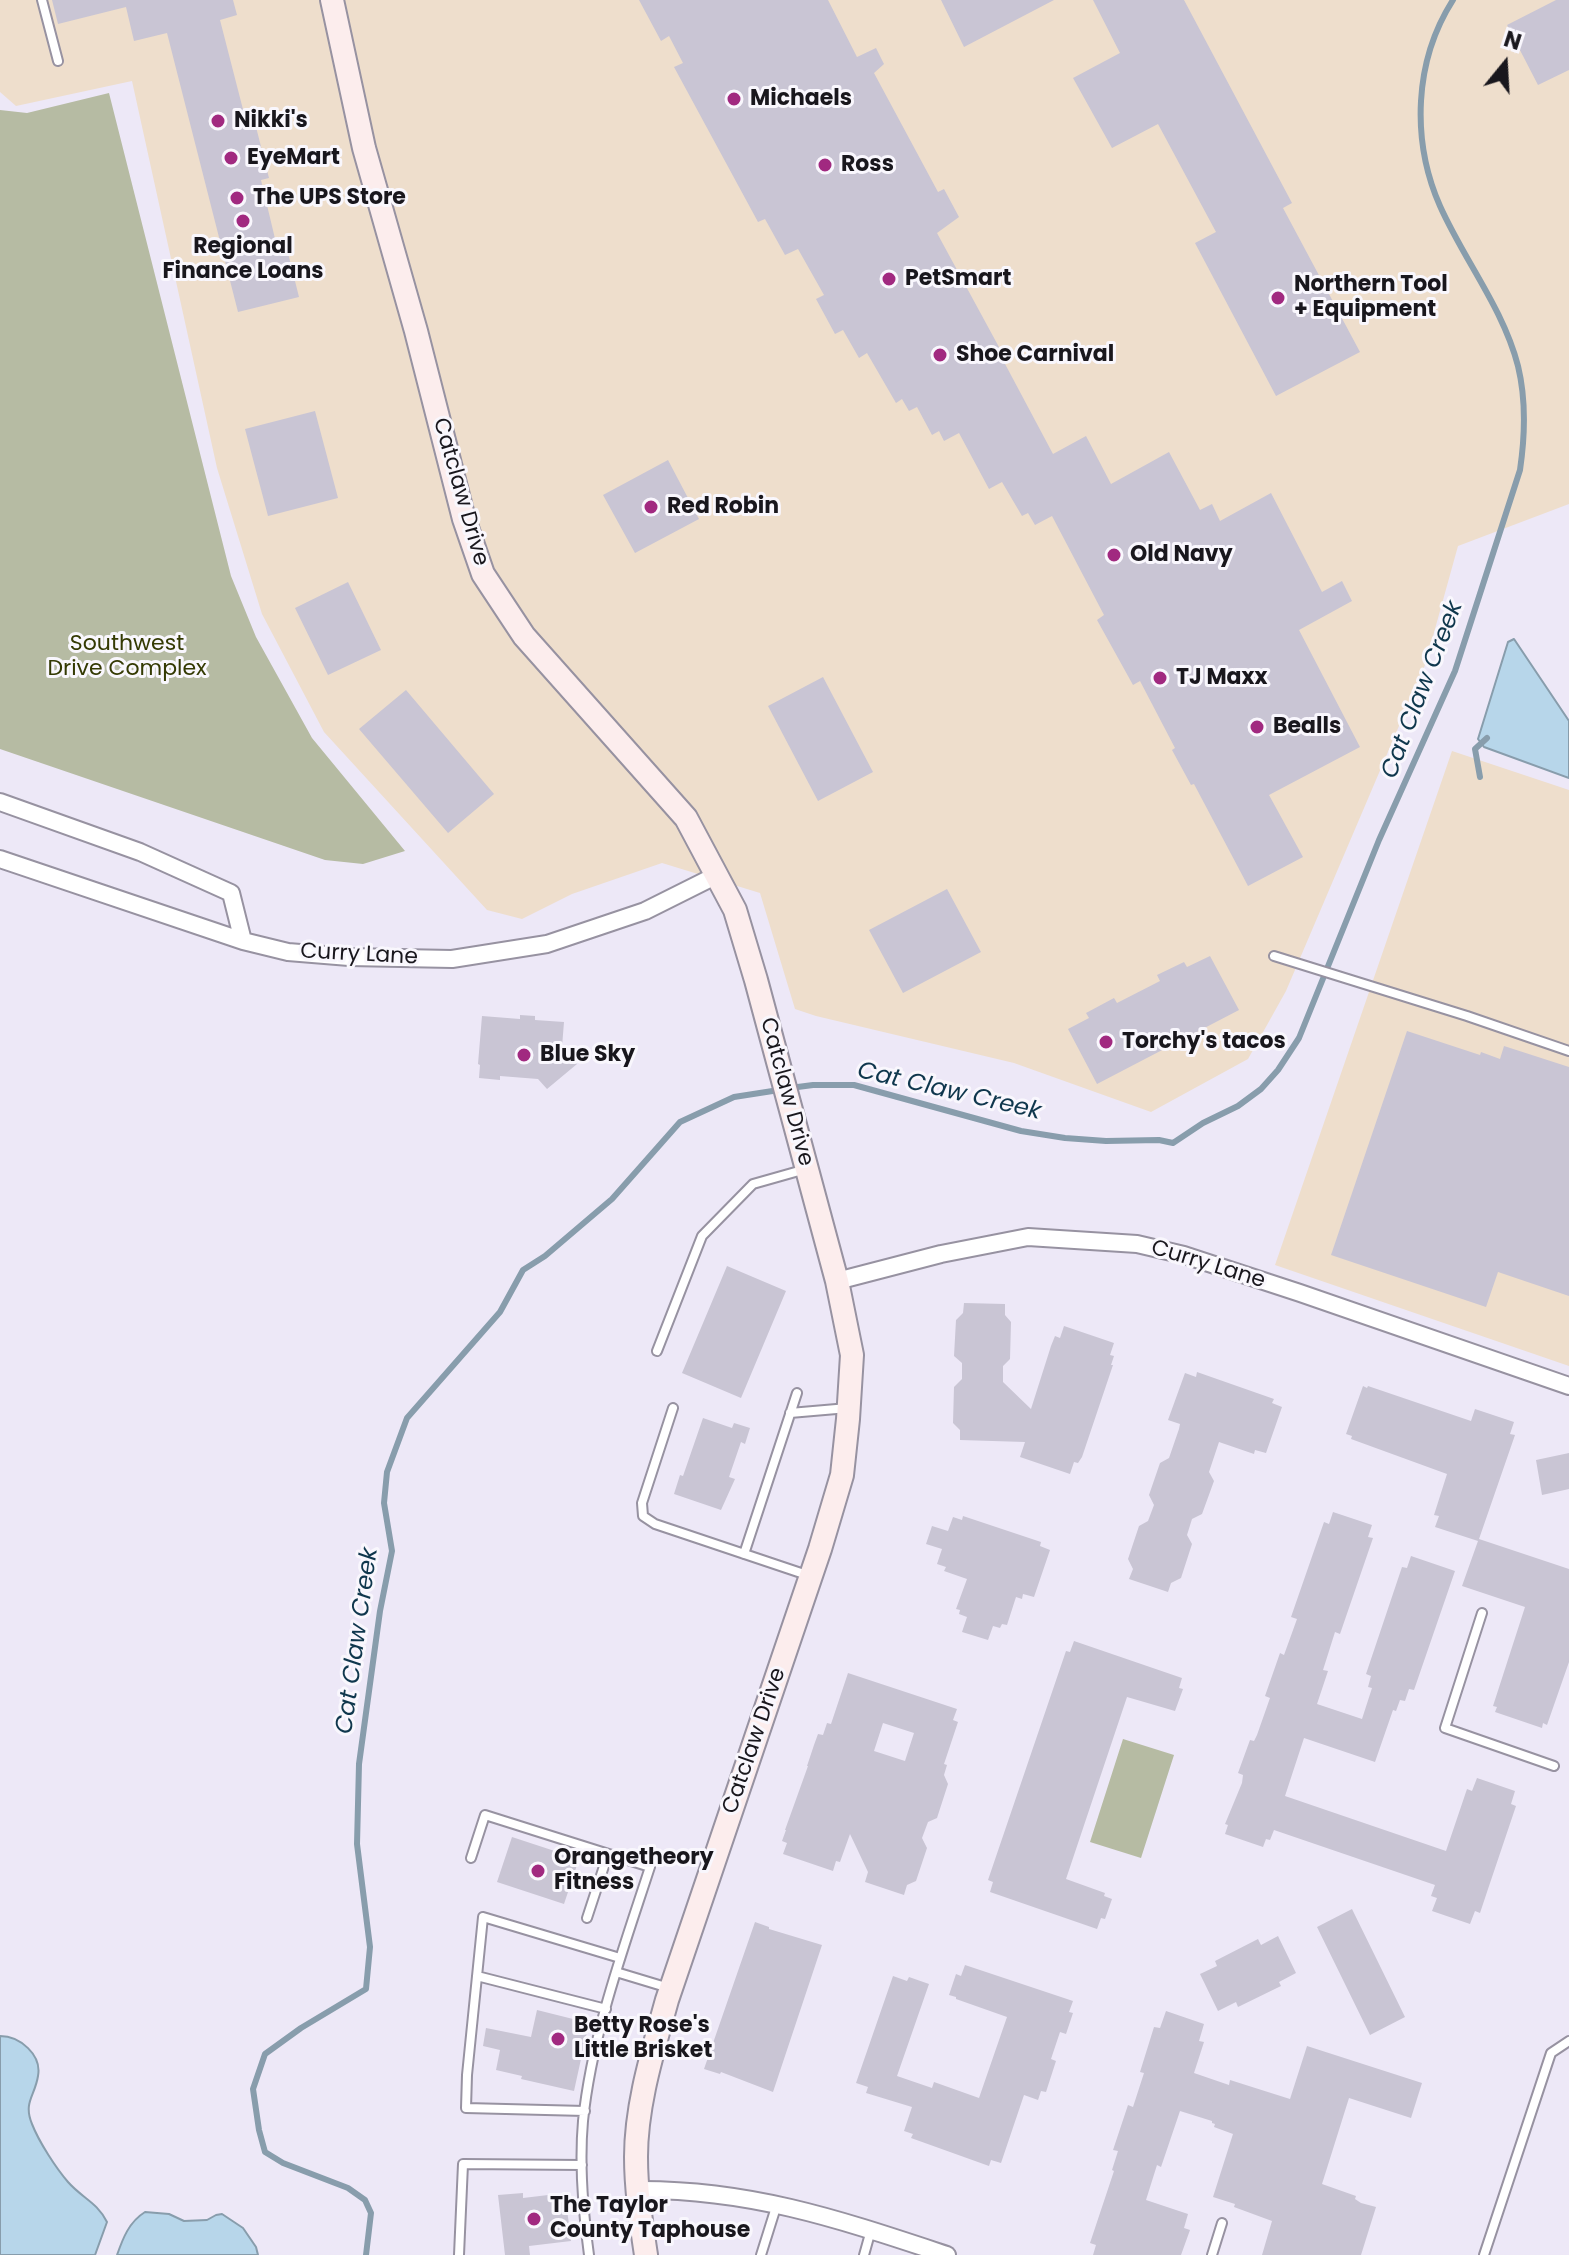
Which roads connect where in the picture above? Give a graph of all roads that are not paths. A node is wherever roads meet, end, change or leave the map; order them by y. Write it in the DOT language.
graph roads {
  1 [pos="42,0"];
  2 [pos="332,0"];
  3 [pos="58,61"];
  4 [pos="0,802"];
  5 [pos="0,859"];
  6 [pos="717,875"];
  7 [pos="243,941"];
  8 [pos="1274,956"];
  9 [pos="1569,1051"];
  10 [pos="806,1169"];
  11 [pos="837,1281"];
  12 [pos="657,1351"];
  13 [pos="1569,1386"];
  14 [pos="797,1393"];
  15 [pos="673,1408"];
  16 [pos="849,1408"];
  17 [pos="790,1413"];
  18 [pos="744,1554"];
  19 [pos="811,1577"];
  20 [pos="1482,1613"];
  21 [pos="1554,1766"];
  22 [pos="608,1854"];
  23 [pos="471,1858"];
  24 [pos="587,1918"];
  25 [pos="620,1958"];
  26 [pos="616,1972"];
  27 [pos="477,1976"];
  28 [pos="671,1989"];
  29 [pos="606,2009"];
  30 [pos="1569,2041"];
  31 [pos="585,2111"];
  32 [pos="582,2165"];
  33 [pos="637,2190"];
  34 [pos="777,2203"];
  35 [pos="1222,2223"];
  36 [pos="871,2230"];
  37 [pos="459,2255"];
  38 [pos="589,2255"];
  39 [pos="646,2255"];
  40 [pos="761,2255"];
  41 [pos="864,2255"];
  42 [pos="947,2255"];
  43 [pos="1212,2255"];
  44 [pos="1484,2255"];
  1 -- 3 [label="lane"];
  2 -- 6 [label="street, Catclaw Drive"];
  4 -- 7 [label="street"];
  5 -- 7 [label="street, Curry Lane"];
  6 -- 7 [label="street, Curry Lane"];
  6 -- 10 [label="street, Catclaw Drive"];
  8 -- 9 [label="lane"];
  10 -- 11 [label="street, Catclaw Drive"];
  10 -- 12 [label="lane"];
  11 -- 13 [label="street, Curry Lane"];
  11 -- 16 [label="street, Catclaw Drive"];
  14 -- 17 [label="lane"];
  15 -- 18 [label="lane"];
  16 -- 17 [label="lane"];
  16 -- 19 [label="street, Catclaw Drive"];
  17 -- 18 [label="lane"];
  18 -- 19 [label="lane"];
  19 -- 28 [label="street, Catclaw Drive"];
  20 -- 21 [label="lane"];
  22 -- 23 [label="lane"];
  22 -- 24 [label="lane"];
  22 -- 25 [label="lane"];
  25 -- 26 [label="lane"];
  25 -- 27 [label="lane"];
  26 -- 28 [label="lane"];
  26 -- 29 [label="lane"];
  27 -- 29 [label="lane"];
  27 -- 31 [label="lane"];
  28 -- 33 [label="street, Catclaw Drive"];
  29 -- 31 [label="lane"];
  30 -- 44 [label="lane"];
  31 -- 32 [label="lane"];
  32 -- 37 [label="lane"];
  32 -- 38 [label="lane"];
  33 -- 34 [label="street"];
  33 -- 39 [label="street, Catclaw Drive"];
  34 -- 36 [label="street"];
  34 -- 40 [label="lane"];
  35 -- 43 [label="lane"];
  36 -- 41 [label="lane"];
  36 -- 42 [label="street"];
}
